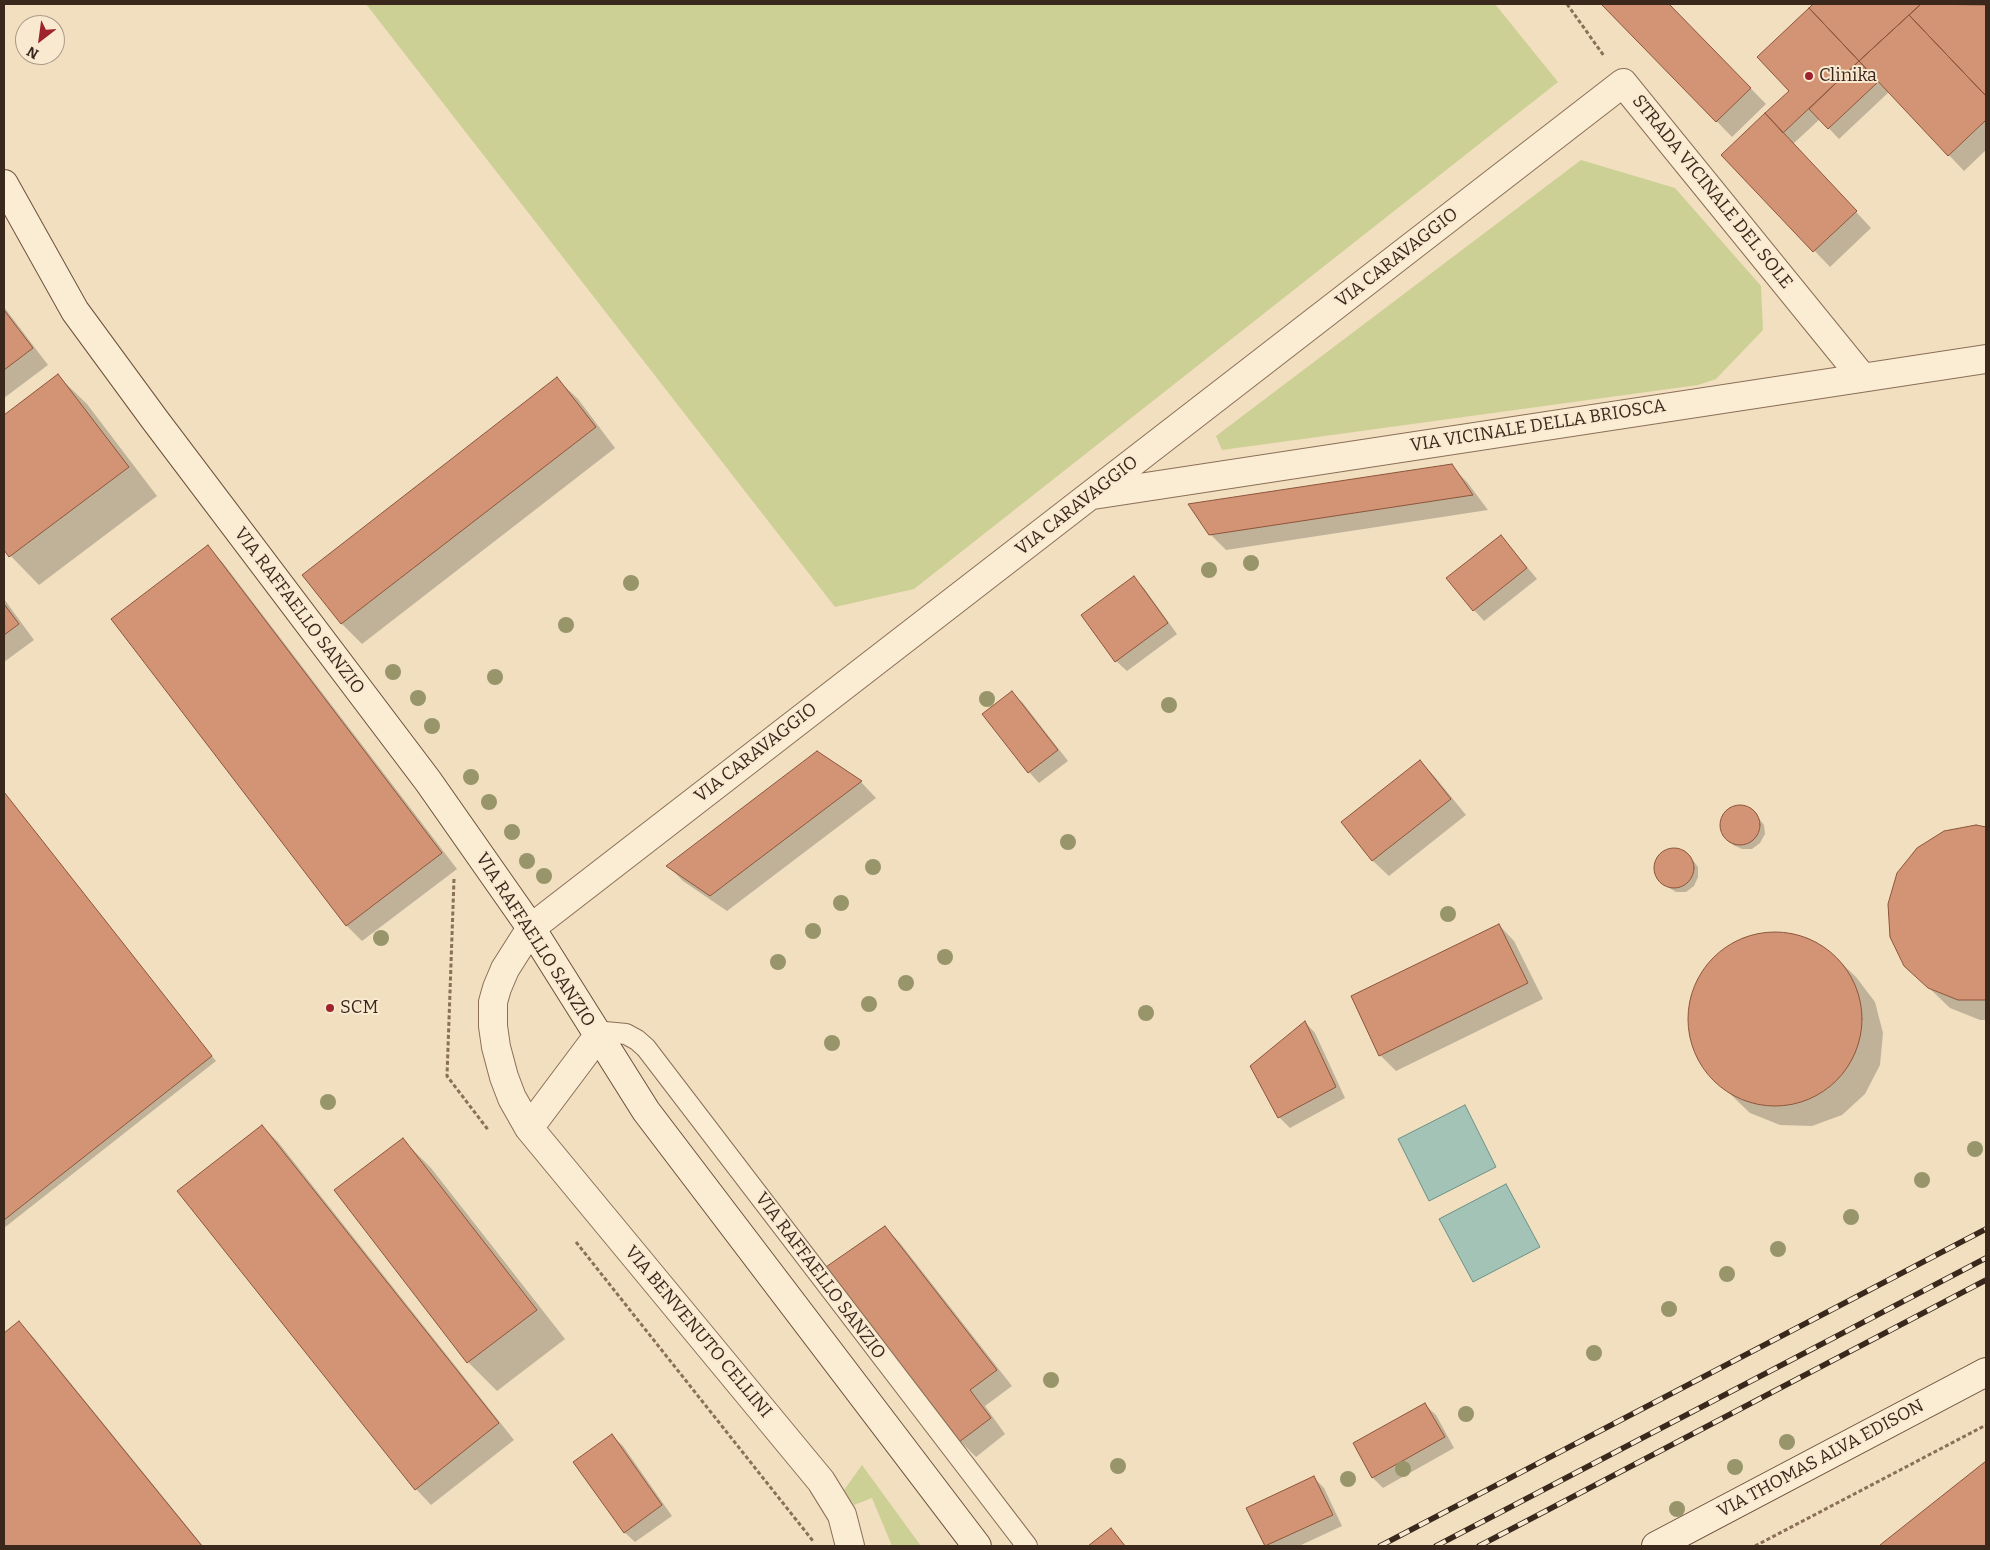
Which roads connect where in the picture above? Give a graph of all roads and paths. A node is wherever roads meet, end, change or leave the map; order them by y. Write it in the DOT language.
graph roads {
  1 [pos="1567,4"];
  2 [pos="1623,83"];
  3 [pos="4,184"];
  4 [pos="1986,359"];
  5 [pos="1862,377"];
  6 [pos="1090,495"];
  7 [pos="530,928"];
  8 [pos="598,1036"];
  9 [pos="529,1128"];
  10 [pos="1986,1372"];
  11 [pos="1986,1425"];
  12 [pos="850,1546"];
  13 [pos="977,1546"];
  14 [pos="1027,1546"];
  15 [pos="1656,1546"];
  16 [pos="1755,1546"];
  1 -- 2 [label="path, STRADA VICINALE DEL SOLE"];
  2 -- 5 [label="street, STRADA VICINALE DEL SOLE"];
  2 -- 6 [label="street, VIA CARAVAGGIO"];
  3 -- 7 [label="street, VIA RAFFAELLO SANZIO"];
  4 -- 5 [label="street, VIA VICINALE DELLA BRIOSCA"];
  5 -- 6 [label="street, VIA VICINALE DELLA BRIOSCA"];
  6 -- 7 [label="street, VIA CARAVAGGIO"];
  7 -- 8 [label="street, VIA RAFFAELLO SANZIO"];
  7 -- 9 [label="street, VIA BENVENUTO CELLINI"];
  8 -- 9 [label="street"];
  8 -- 13 [label="street, VIA RAFFAELLO SANZIO"];
  8 -- 14 [label="lane, VIA RAFFAELLO SANZIO"];
  9 -- 12 [label="street, VIA BENVENUTO CELLINI"];
  10 -- 15 [label="street, VIA THOMAS ALVA EDISON"];
  11 -- 16 [label="path"];
}
